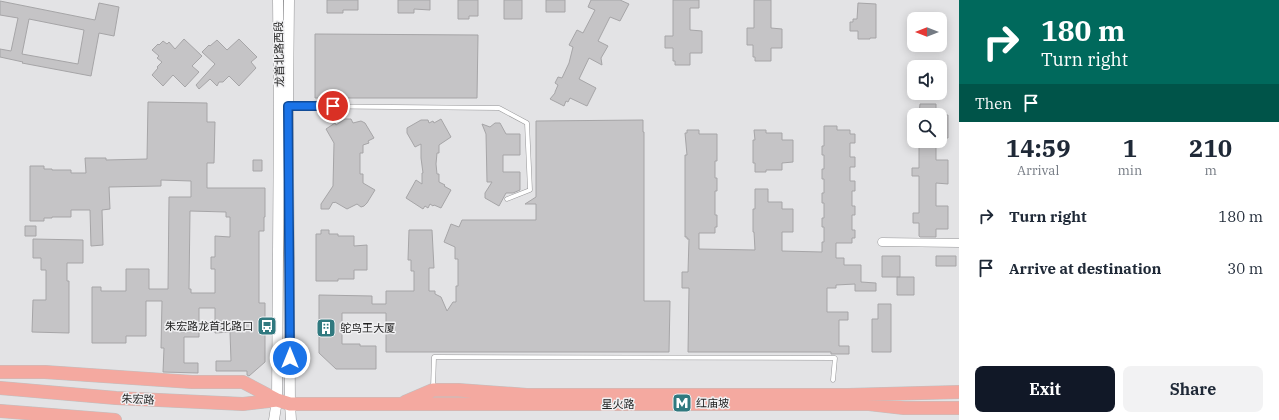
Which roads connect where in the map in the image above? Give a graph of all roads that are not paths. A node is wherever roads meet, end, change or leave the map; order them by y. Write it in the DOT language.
graph roads {
  1 [pos="278,0"];
  2 [pos="289,0"];
  3 [pos="284,106"];
  4 [pos="507,199"];
  5 [pos="882,242"];
  6 [pos="959,243"];
  7 [pos="0,372"];
  8 [pos="833,380"];
  9 [pos="0,388"];
  10 [pos="433,390"];
  11 [pos="959,392"];
  12 [pos="877,394"];
  13 [pos="277,400"];
  14 [pos="290,404"];
  15 [pos="400,404"];
  16 [pos="831,405"];
  17 [pos="959,408"];
  18 [pos="0,411"];
  19 [pos="116,420"];
  20 [pos="274,420"];
  21 [pos="291,420"];
  1 -- 3 [label="street, 龙首北路西段"];
  2 -- 3 [label="street, 龙首北路西段"];
  3 -- 4 [label="lane"];
  3 -- 13 [label="street, 龙首北路西段"];
  3 -- 14 [label="street, 龙首北路西段"];
  5 -- 6 [label="street"];
  7 -- 13 [label="main road"];
  8 -- 10 [label="lane"];
  9 -- 13 [label="main road, 朱宏路"];
  10 -- 12 [label="main road"];
  10 -- 15 [label="main road"];
  11 -- 12 [label="main road"];
  12 -- 16 [label="main road"];
  13 -- 14 [label="main road, 星火路"];
  13 -- 20 [label="street, 龙首北路西段"];
  14 -- 15 [label="main road, 星火路"];
  14 -- 21 [label="street, 龙首北路西段"];
  15 -- 16 [label="main road, 星火路"];
  16 -- 17 [label="main road, 星火路"];
  18 -- 19 [label="main road, 朱宏路"];
}
